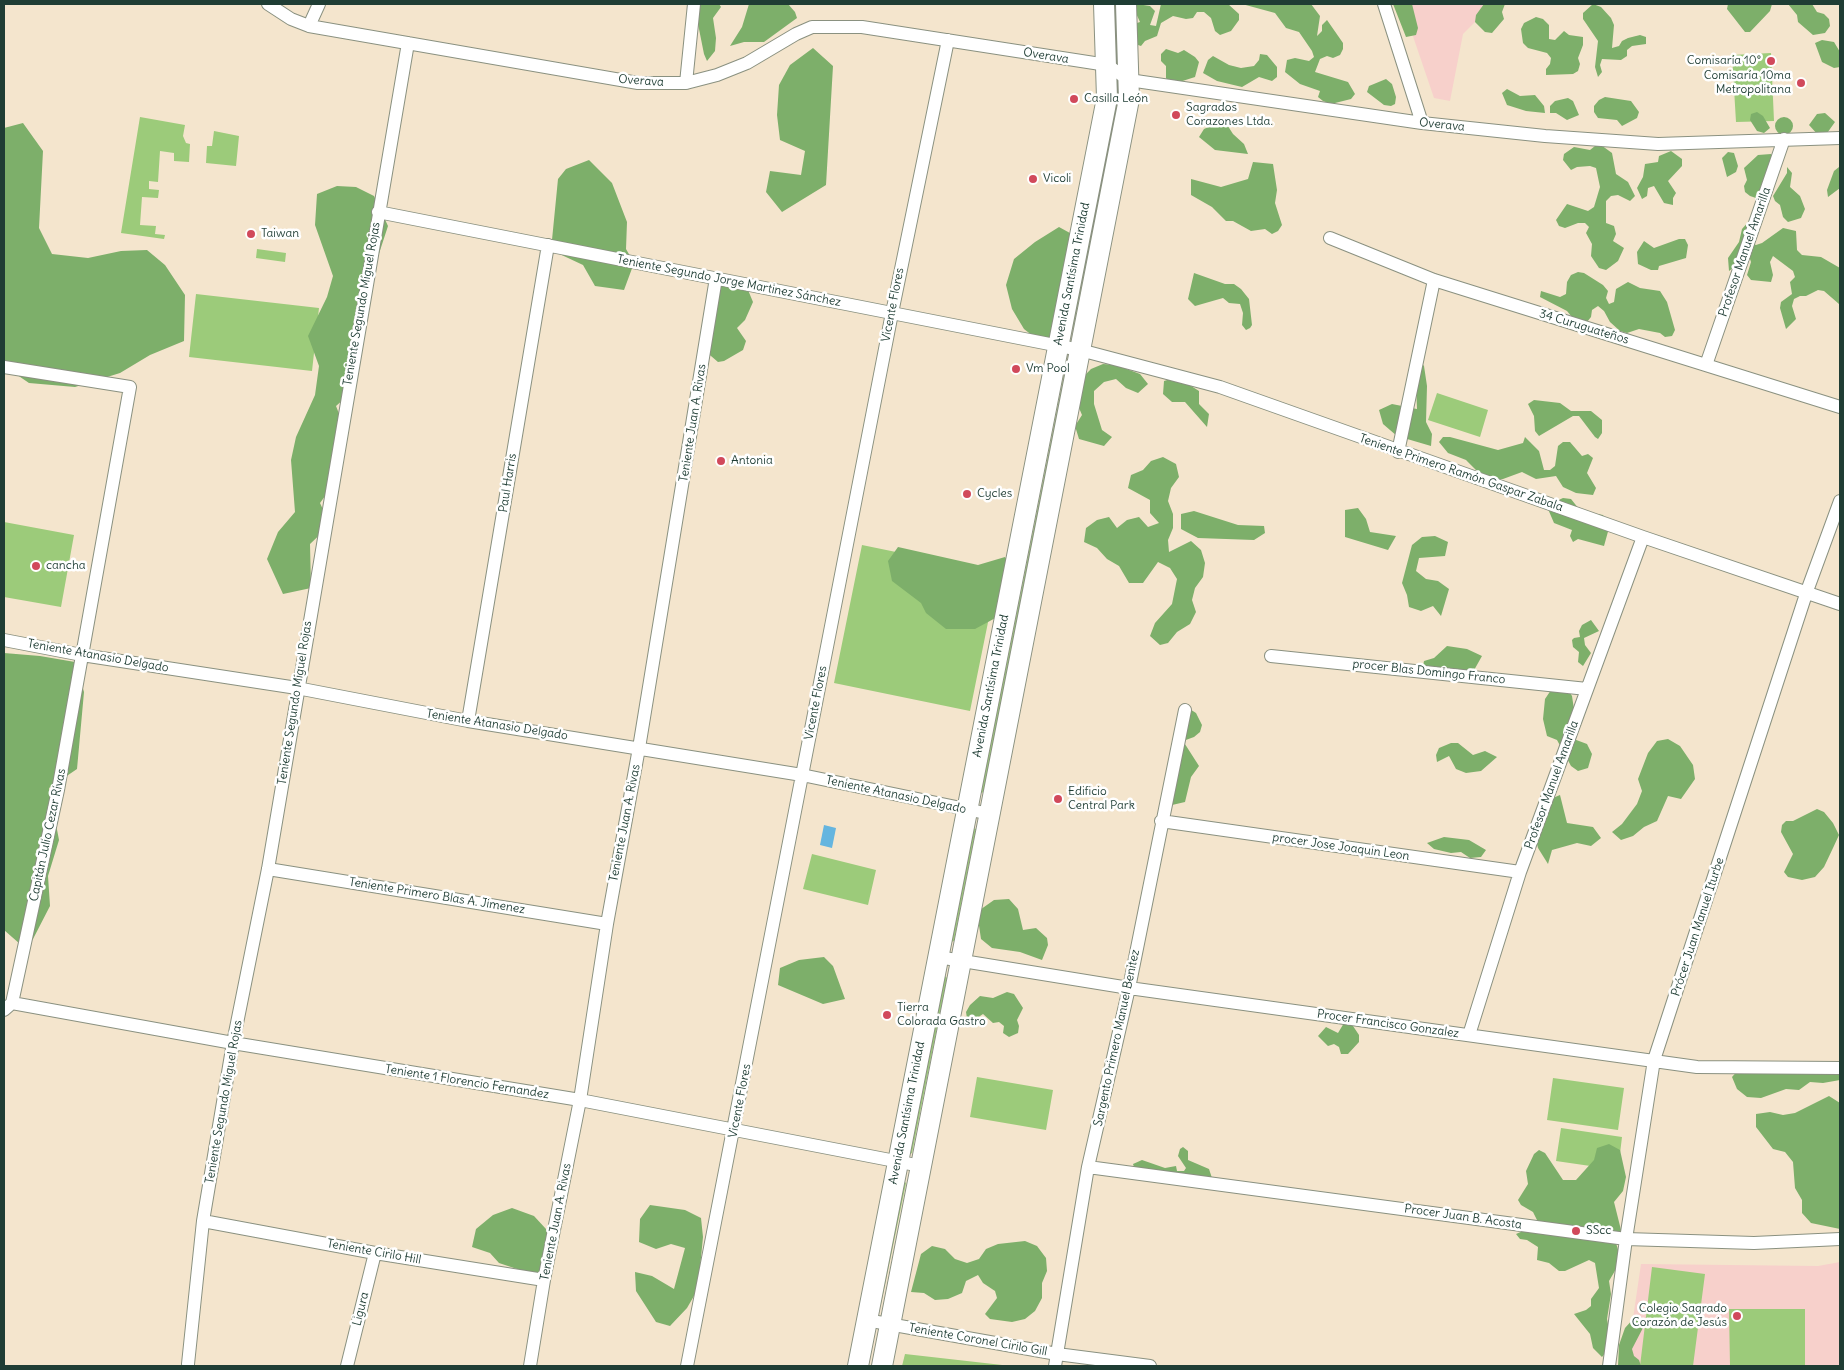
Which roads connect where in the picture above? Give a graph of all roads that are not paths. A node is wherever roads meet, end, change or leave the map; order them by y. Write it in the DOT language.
graph roads {
  1 [pos="268,4"];
  2 [pos="319,4"];
  3 [pos="694,4"];
  4 [pos="1104,4"];
  5 [pos="1126,4"];
  6 [pos="1384,4"];
  7 [pos="309,26"];
  8 [pos="948,40"];
  9 [pos="408,43"];
  10 [pos="1107,66"];
  11 [pos="1129,80"];
  12 [pos="686,83"];
  13 [pos="1422,123"];
  14 [pos="1840,138"];
  15 [pos="1784,139"];
  16 [pos="378,212"];
  17 [pos="1330,238"];
  18 [pos="548,245"];
  19 [pos="716,278"];
  20 [pos="1434,280"];
  21 [pos="892,313"];
  22 [pos="1058,345"];
  23 [pos="1080,350"];
  24 [pos="1706,365"];
  25 [pos="4,367"];
  26 [pos="1840,407"];
  27 [pos="1398,452"];
  28 [pos="1840,501"];
  29 [pos="1643,538"];
  30 [pos="1807,591"];
  31 [pos="1840,604"];
  32 [pos="4,640"];
  33 [pos="82,655"];
  34 [pos="1271,656"];
  35 [pos="297,688"];
  36 [pos="1587,688"];
  37 [pos="1185,710"];
  38 [pos="468,721"];
  39 [pos="640,748"];
  40 [pos="802,775"];
  41 [pos="966,810"];
  42 [pos="990,814"];
  43 [pos="1161,821"];
  44 [pos="268,869"];
  45 [pos="1520,872"];
  46 [pos="607,924"];
  47 [pos="938,957"];
  48 [pos="961,960"];
  49 [pos="1129,988"];
  50 [pos="8,1006"];
  51 [pos="1469,1035"];
  52 [pos="233,1043"];
  53 [pos="1654,1060"];
  54 [pos="1840,1067"];
  55 [pos="580,1100"];
  56 [pos="734,1131"];
  57 [pos="898,1163"];
  58 [pos="921,1166"];
  59 [pos="1088,1167"];
  60 [pos="203,1221"];
  61 [pos="1626,1239"];
  62 [pos="1840,1239"];
  63 [pos="375,1253"];
  64 [pos="544,1280"];
  65 [pos="866,1320"];
  66 [pos="890,1324"];
  67 [pos="1056,1360"];
  68 [pos="185,1366"];
  69 [pos="347,1366"];
  70 [pos="530,1366"];
  71 [pos="687,1366"];
  72 [pos="858,1366"];
  73 [pos="882,1366"];
  74 [pos="1150,1366"];
  75 [pos="1609,1366"];
  1 -- 7 [label="street, Overava"];
  2 -- 7 [label="street"];
  3 -- 12 [label="street"];
  4 -- 10 [label="main road, Avenida Santísima Trinidad"];
  5 -- 11 [label="main road, Avenida Santísima Trinidad"];
  6 -- 13 [label="street"];
  7 -- 9 [label="street, Overava"];
  8 -- 10 [label="street, Overava"];
  8 -- 12 [label="street, Overava"];
  8 -- 21 [label="street, Vicente Flores"];
  9 -- 12 [label="street, Overava"];
  9 -- 16 [label="street, Teniente Segundo Miguel Rojas"];
  10 -- 11 [label="street, Overava"];
  10 -- 22 [label="main road, Avenida Santísima Trinidad"];
  11 -- 13 [label="street, Overava"];
  11 -- 23 [label="main road, Avenida Santísima Trinidad"];
  13 -- 15 [label="street, Overava"];
  14 -- 15 [label="street, Overava"];
  15 -- 24 [label="street, Profesor Manuel Amarilla"];
  16 -- 18 [label="street, Teniente Segundo Jorge Martinez Sánchez"];
  16 -- 35 [label="street, Teniente Segundo Miguel Rojas"];
  17 -- 20 [label="street, 34 Curuguateños"];
  18 -- 19 [label="street, Teniente Segundo Jorge Martinez Sánchez"];
  18 -- 38 [label="street, Paul Harris"];
  19 -- 21 [label="street, Teniente Segundo Jorge Martinez Sánchez"];
  19 -- 39 [label="street, Teniente Juan A. Rivas"];
  20 -- 24 [label="street, 34 Curuguateños"];
  20 -- 27 [label="street"];
  21 -- 22 [label="street, Teniente Segundo Jorge Martinez Sánchez"];
  21 -- 40 [label="street, Vicente Flores"];
  22 -- 23 [label="street, Teniente Segundo Jorge Martinez Sánchez"];
  22 -- 41 [label="main road, Avenida Santísima Trinidad"];
  23 -- 27 [label="street, Teniente Primero Ramón Gaspar Zabala"];
  23 -- 42 [label="main road, Avenida Santísima Trinidad"];
  24 -- 26 [label="street, 34 Curuguateños"];
  25 -- 33 [label="street, Capitán Julio Cezar Rivas"];
  27 -- 29 [label="street, Teniente Primero Ramón Gaspar Zabala"];
  28 -- 30 [label="street, Prócer Juan Manuel Iturbe"];
  29 -- 30 [label="street, Teniente Primero Ramón Gaspar Zabala"];
  29 -- 36 [label="street, Profesor Manuel Amarilla"];
  30 -- 31 [label="street, Teniente Primero Ramón Gaspar Zabala"];
  30 -- 53 [label="street, Prócer Juan Manuel Iturbe"];
  32 -- 33 [label="street, Teniente Atanasio Delgado"];
  33 -- 35 [label="street, Teniente Atanasio Delgado"];
  33 -- 50 [label="street, Capitán Julio Cezar Rivas"];
  34 -- 36 [label="street, procer Blas Domingo Franco"];
  35 -- 38 [label="street, Teniente Atanasio Delgado"];
  35 -- 44 [label="street, Teniente Segundo Miguel Rojas"];
  36 -- 45 [label="street, Profesor Manuel Amarilla"];
  37 -- 43 [label="street, Sargento Primero Manuel Benitez"];
  38 -- 39 [label="street, Teniente Atanasio Delgado"];
  39 -- 40 [label="street, Teniente Atanasio Delgado"];
  39 -- 46 [label="street, Teniente Juan A. Rivas"];
  40 -- 41 [label="street, Teniente Atanasio Delgado"];
  40 -- 56 [label="street, Vicente Flores"];
  41 -- 42 [label="street, Teniente Atanasio Delgado"];
  41 -- 47 [label="main road, Avenida Santísima Trinidad"];
  42 -- 48 [label="main road, Avenida Santísima Trinidad"];
  43 -- 45 [label="street, procer Jose Joaquin Leon"];
  43 -- 49 [label="street, Sargento Primero Manuel Benitez"];
  44 -- 46 [label="street, Teniente Primero Blas A. Jimenez"];
  44 -- 52 [label="street, Teniente Segundo Miguel Rojas"];
  45 -- 51 [label="street, Profesor Manuel Amarilla"];
  46 -- 55 [label="street, Teniente Juan A. Rivas"];
  47 -- 48 [label="street, Procer Francisco Gonzalez"];
  47 -- 57 [label="main road, Avenida Santísima Trinidad"];
  48 -- 49 [label="street, Procer Francisco Gonzalez"];
  48 -- 58 [label="main road, Avenida Santísima Trinidad"];
  49 -- 51 [label="street, Procer Francisco Gonzalez"];
  49 -- 59 [label="street, Sargento Primero Manuel Benitez"];
  50 -- 52 [label="street, Teniente 1 Florencio Fernandez"];
  51 -- 53 [label="street, Procer Francisco Gonzalez"];
  52 -- 55 [label="street, Teniente 1 Florencio Fernandez"];
  52 -- 60 [label="street, Teniente Segundo Miguel Rojas"];
  53 -- 54 [label="street, Procer Francisco Gonzalez"];
  53 -- 61 [label="street, Prócer Juan Manuel Iturbe"];
  55 -- 56 [label="street, Teniente 1 Florencio Fernandez"];
  55 -- 64 [label="street, Teniente Juan A. Rivas"];
  56 -- 57 [label="street, Teniente 1 Florencio Fernandez"];
  56 -- 71 [label="street, Vicente Flores"];
  57 -- 58 [label="street, Teniente 1 Florencio Fernandez"];
  57 -- 65 [label="main road, Avenida Santísima Trinidad"];
  58 -- 66 [label="main road, Avenida Santísima Trinidad"];
  59 -- 61 [label="street, Procer Juan B. Acosta"];
  59 -- 67 [label="street, Sargento Primero Manuel Benitez"];
  60 -- 63 [label="street, Teniente Cirilo Hill"];
  60 -- 68 [label="street, Teniente Segundo Miguel Rojas"];
  61 -- 62 [label="street, Procer Juan B. Acosta"];
  61 -- 75 [label="street, Prócer Juan Manuel Iturbe"];
  63 -- 64 [label="street, Teniente Cirilo Hill"];
  63 -- 69 [label="street, Ligura"];
  64 -- 70 [label="street, Teniente Juan A. Rivas"];
  65 -- 66 [label="street, Teniente Coronel Cirilo Gill"];
  65 -- 72 [label="main road, Avenida Santísima Trinidad"];
  66 -- 67 [label="street, Teniente Coronel Cirilo Gill"];
  66 -- 73 [label="main road, Avenida Santísima Trinidad"];
  67 -- 74 [label="street, Teniente Coronel Cirilo Gill"];
}
